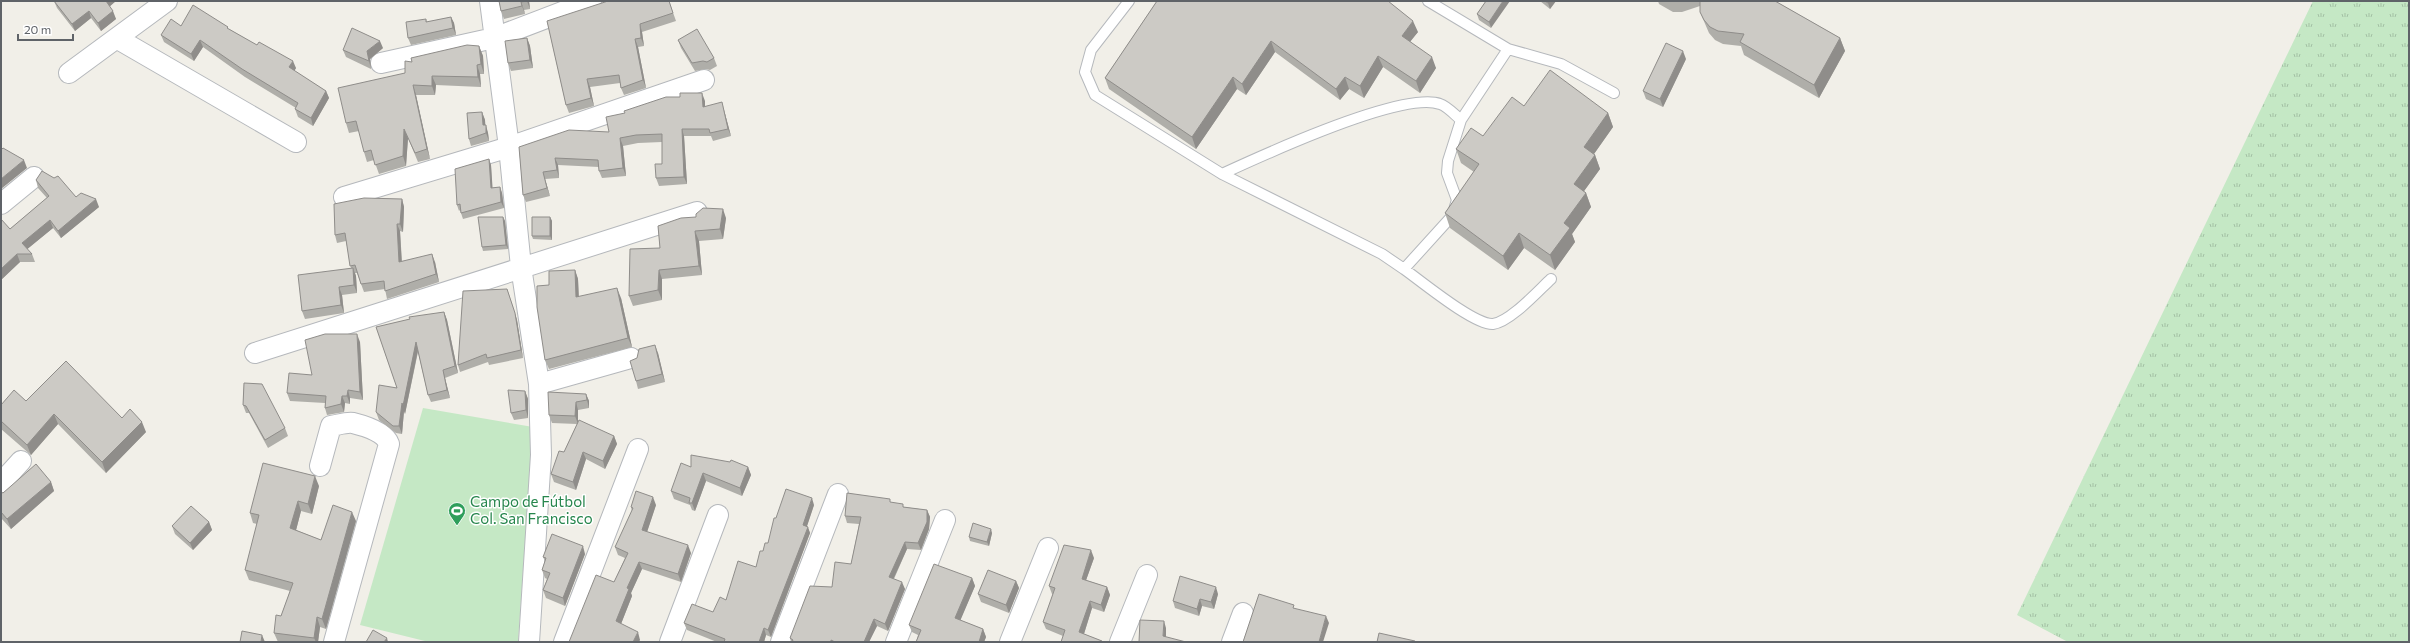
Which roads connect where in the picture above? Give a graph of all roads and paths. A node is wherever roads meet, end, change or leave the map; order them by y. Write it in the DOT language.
graph roads {
  1 [pos="167,1"];
  2 [pos="490,1"];
  3 [pos="591,1"];
  4 [pos="1129,1"];
  5 [pos="1428,1"];
  6 [pos="494,38"];
  7 [pos="118,39"];
  8 [pos="1508,49"];
  9 [pos="381,63"];
  10 [pos="69,74"];
  11 [pos="704,80"];
  12 [pos="1614,93"];
  13 [pos="1461,120"];
  14 [pos="296,142"];
  15 [pos="509,147"];
  16 [pos="1222,174"];
  17 [pos="34,177"];
  18 [pos="344,197"];
  19 [pos="1,204"];
  20 [pos="697,212"];
  21 [pos="521,267"];
  22 [pos="1404,269"];
  23 [pos="1551,279"];
  24 [pos="255,353"];
  25 [pos="631,358"];
  26 [pos="539,384"];
  27 [pos="638,449"];
  28 [pos="21,461"];
  29 [pos="320,466"];
  30 [pos="1,483"];
  31 [pos="838,494"];
  32 [pos="718,515"];
  33 [pos="945,520"];
  34 [pos="1048,548"];
  35 [pos="1147,575"];
  36 [pos="1243,613"];
  37 [pos="334,642"];
  38 [pos="528,642"];
  39 [pos="564,642"];
  40 [pos="670,642"];
  41 [pos="781,642"];
  42 [pos="896,642"];
  43 [pos="1010,642"];
  44 [pos="1120,642"];
  45 [pos="1232,642"];
  1 -- 7 [label="street"];
  2 -- 6 [label="street"];
  3 -- 6 [label="street"];
  4 -- 16 [label="lane"];
  5 -- 8 [label="lane"];
  6 -- 9 [label="street"];
  6 -- 15 [label="street"];
  7 -- 10 [label="street"];
  7 -- 14 [label="street"];
  8 -- 12 [label="lane"];
  8 -- 13 [label="lane"];
  11 -- 15 [label="street"];
  13 -- 16 [label="lane"];
  13 -- 22 [label="lane"];
  15 -- 18 [label="street"];
  15 -- 21 [label="street"];
  16 -- 22 [label="lane"];
  17 -- 19 [label="street"];
  20 -- 21 [label="street"];
  21 -- 24 [label="street"];
  21 -- 26 [label="street"];
  22 -- 23 [label="lane"];
  25 -- 26 [label="street"];
  26 -- 38 [label="street"];
  27 -- 39 [label="street"];
  28 -- 30 [label="street"];
  29 -- 37 [label="street"];
  31 -- 41 [label="street"];
  32 -- 40 [label="street"];
  33 -- 42 [label="street"];
  34 -- 43 [label="street"];
  35 -- 44 [label="street"];
  36 -- 45 [label="street"];
}
